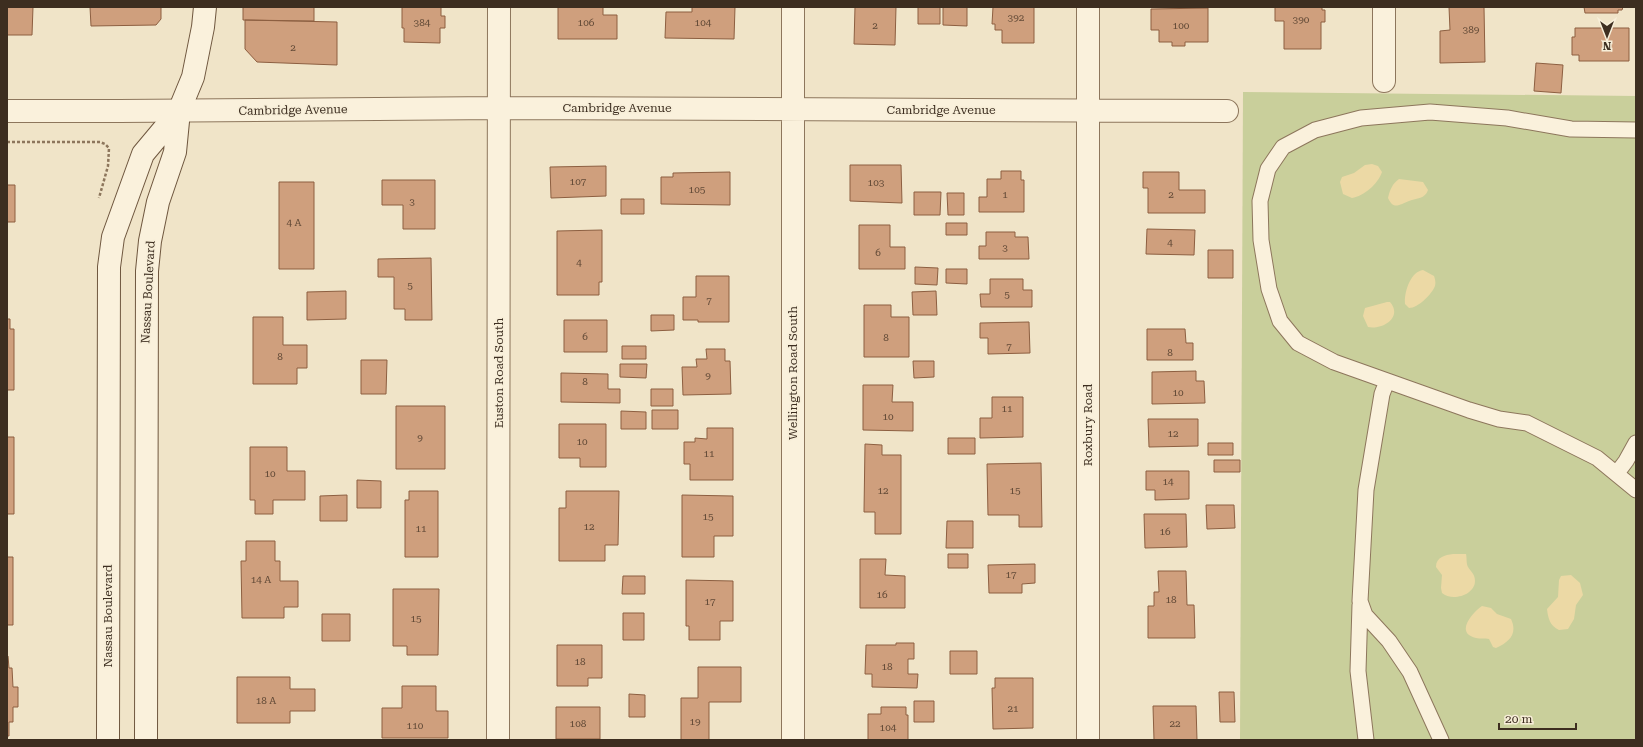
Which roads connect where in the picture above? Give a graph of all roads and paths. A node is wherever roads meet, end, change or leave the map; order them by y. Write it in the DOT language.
graph roads {
  1 [pos="205,7"];
  2 [pos="499,7"];
  3 [pos="793,7"];
  4 [pos="1088,7"];
  5 [pos="1384,7"];
  6 [pos="1384,81"];
  7 [pos="499,108"];
  8 [pos="793,109"];
  9 [pos="1088,110"];
  10 [pos="7,111"];
  11 [pos="179,111"];
  12 [pos="1227,111"];
  13 [pos="1636,130"];
  14 [pos="1388,381"];
  15 [pos="1636,443"];
  16 [pos="1617,473"];
  17 [pos="1636,490"];
  18 [pos="1360,601"];
  19 [pos="108,740"];
  20 [pos="146,740"];
  21 [pos="498,740"];
  22 [pos="793,740"];
  23 [pos="1088,740"];
  24 [pos="1366,740"];
  25 [pos="1441,740"];
  1 -- 11 [label="street"];
  2 -- 7 [label="street, Euston Road South"];
  3 -- 8 [label="street, Wellington Road South"];
  4 -- 9 [label="street, Roxbury Road"];
  5 -- 6 [label="street"];
  7 -- 8 [label="street, Cambridge Avenue"];
  7 -- 11 [label="street, Cambridge Avenue"];
  7 -- 21 [label="street, Euston Road South"];
  8 -- 9 [label="street, Cambridge Avenue"];
  8 -- 22 [label="street, Wellington Road South"];
  9 -- 12 [label="street, Cambridge Avenue"];
  9 -- 23 [label="street, Roxbury Road"];
  10 -- 11 [label="street, Cambridge Avenue"];
  11 -- 19 [label="street, Nassau Boulevard"];
  11 -- 20 [label="street, Nassau Boulevard"];
  13 -- 14 [label="lane"];
  14 -- 16 [label="lane"];
  14 -- 18 [label="lane"];
  15 -- 16 [label="lane"];
  16 -- 17 [label="lane"];
  18 -- 24 [label="lane"];
  18 -- 25 [label="lane"];
}
